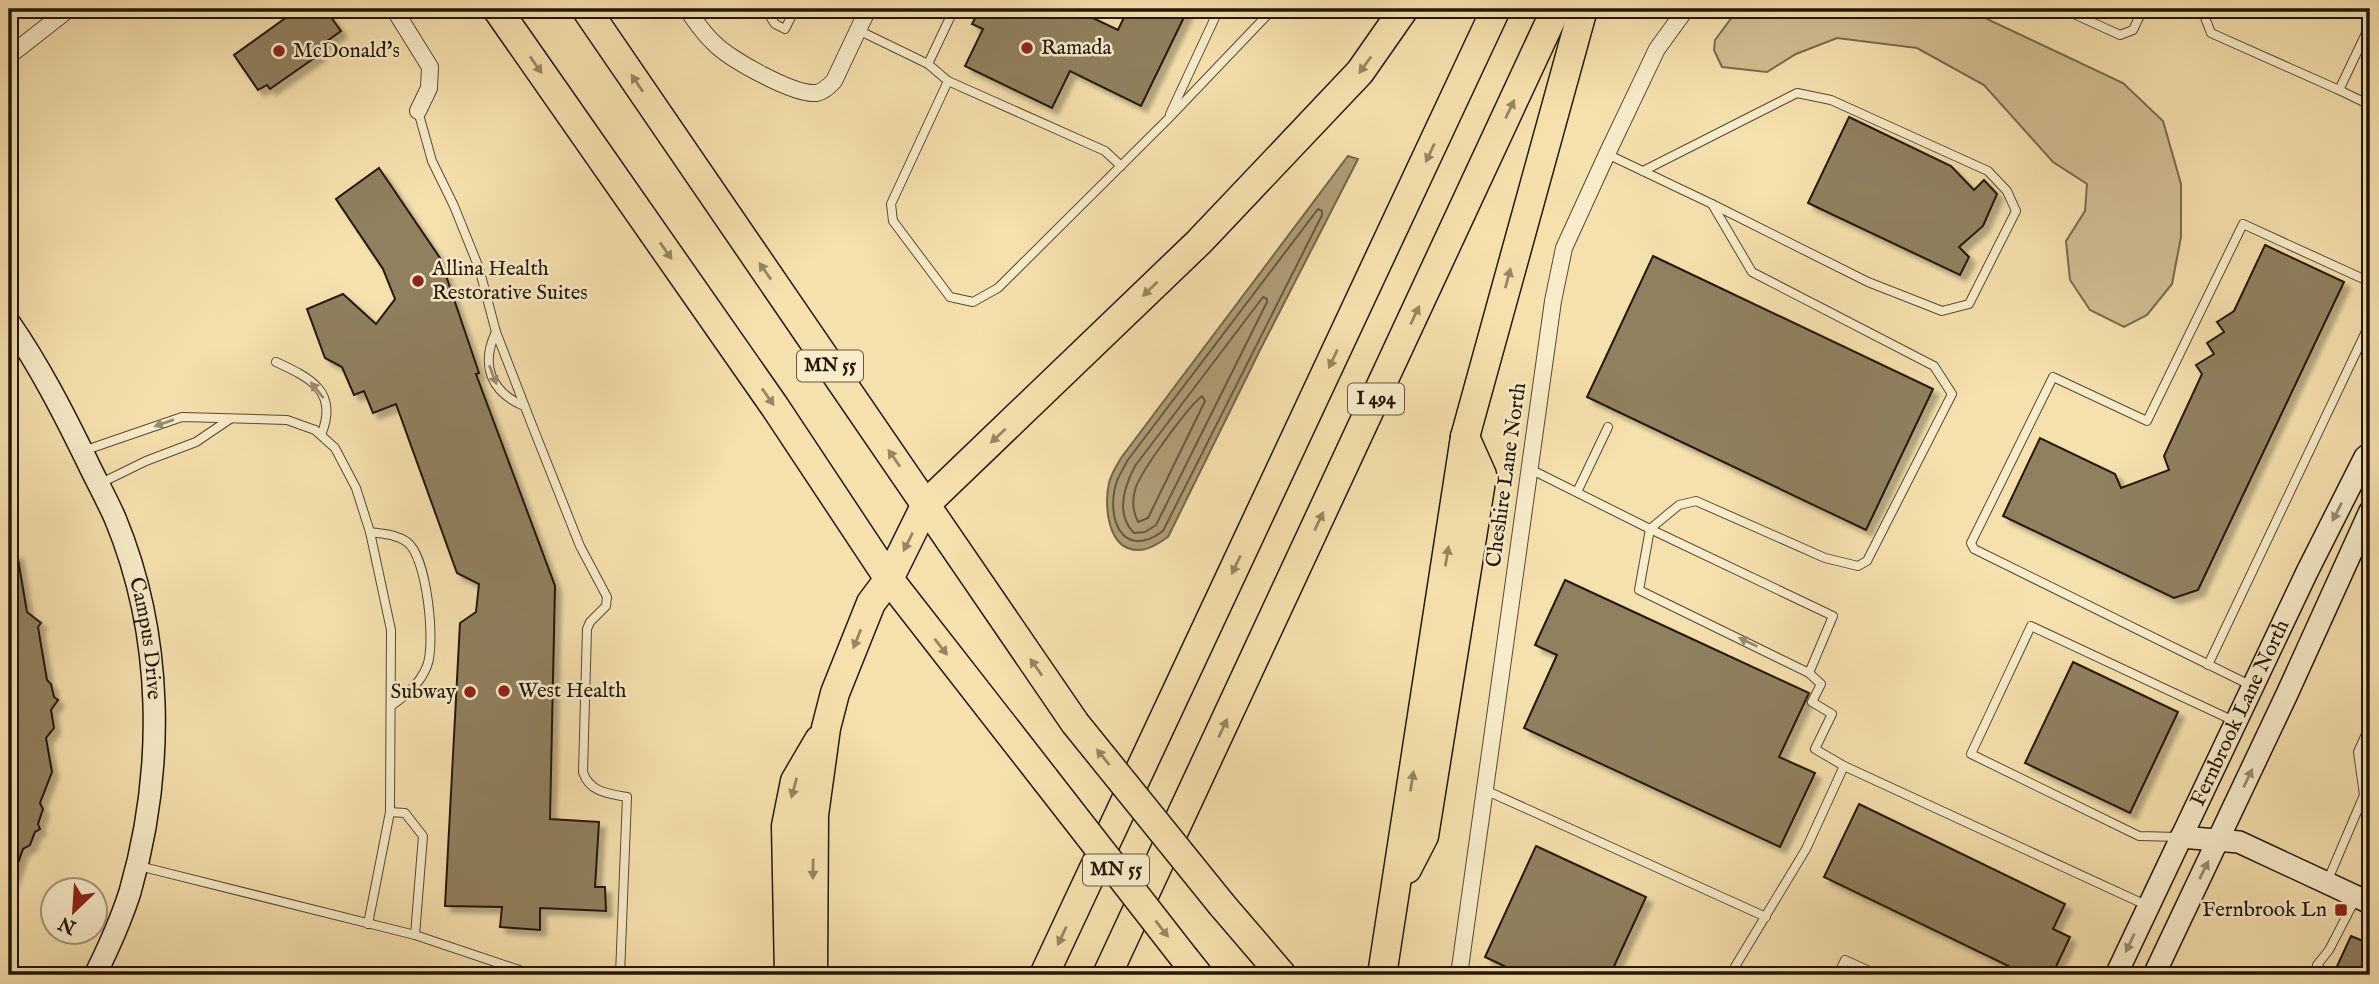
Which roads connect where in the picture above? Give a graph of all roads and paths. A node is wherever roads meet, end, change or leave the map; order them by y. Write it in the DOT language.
graph roads {
  1 [pos="69,9"];
  2 [pos="394,9"];
  3 [pos="497,9"];
  4 [pos="586,9"];
  5 [pos="687,9"];
  6 [pos="765,9"];
  7 [pos="795,9"];
  8 [pos="868,9"];
  9 [pos="954,9"];
  10 [pos="1220,9"];
  11 [pos="1273,9"];
  12 [pos="1404,9"];
  13 [pos="1496,9"];
  14 [pos="1556,9"];
  15 [pos="1583,9"];
  16 [pos="1686,9"];
  17 [pos="2063,9"];
  18 [pos="2143,9"];
  19 [pos="2204,9"];
  20 [pos="2370,25"];
  21 [pos="858,30"];
  22 [pos="9,56"];
  23 [pos="928,64"];
  24 [pos="948,81"];
  25 [pos="2339,90"];
  26 [pos="2370,105"];
  27 [pos="418,111"];
  28 [pos="1167,120"];
  29 [pos="1607,154"];
  30 [pos="1121,166"];
  31 [pos="1643,171"];
  32 [pos="1712,204"];
  33 [pos="2370,282"];
  34 [pos="9,322"];
  35 [pos="2370,323"];
  36 [pos="496,332"];
  37 [pos="276,362"];
  38 [pos="524,406"];
  39 [pos="231,418"];
  40 [pos="1608,427"];
  41 [pos="321,435"];
  42 [pos="82,452"];
  43 [pos="2370,453"];
  44 [pos="1529,469"];
  45 [pos="98,484"];
  46 [pos="1577,492"];
  47 [pos="926,504"];
  48 [pos="2370,511"];
  49 [pos="1650,529"];
  50 [pos="370,532"];
  51 [pos="889,579"];
  52 [pos="2208,665"];
  53 [pos="1809,673"];
  54 [pos="2252,686"];
  55 [pos="391,706"];
  56 [pos="2235,722"];
  57 [pos="2370,725"];
  58 [pos="826,728"];
  59 [pos="1844,766"];
  60 [pos="1485,790"];
  61 [pos="2367,792"];
  62 [pos="390,812"];
  63 [pos="2181,837"];
  64 [pos="2218,840"];
  65 [pos="136,865"];
  66 [pos="2327,883"];
  67 [pos="2363,900"];
  68 [pos="2148,906"];
  69 [pos="1766,916"];
  70 [pos="368,924"];
  71 [pos="415,935"];
  72 [pos="1192,968"];
  73 [pos="95,975"];
  74 [pos="534,975"];
  75 [pos="620,975"];
  76 [pos="789,975"];
  77 [pos="813,975"];
  78 [pos="1044,975"];
  79 [pos="1107,975"];
  80 [pos="1282,975"];
  81 [pos="1382,975"];
  82 [pos="1459,975"];
  83 [pos="1730,975"];
  84 [pos="1838,975"];
  85 [pos="1878,975"];
  86 [pos="2116,975"];
  87 [pos="2154,975"];
  88 [pos="2326,975"];
  1 -- 22 [label="street"];
  2 -- 27 [label="street"];
  3 -- 51 [label="highway, MN 55, one-way"];
  47 -- 4 [label="highway, MN 55, one-way"];
  5 -- 21 [label="street"];
  6 -- 7 [label="lane"];
  8 -- 21 [label="street"];
  9 -- 23 [label="lane"];
  10 -- 28 [label="lane"];
  11 -- 28 [label="lane"];
  12 -- 47 [label="highway, one-way"];
  13 -- 78 [label="highway, I 494, one-way"];
  79 -- 14 [label="highway, I 494, one-way"];
  81 -- 15 [label="highway, one-way"];
  16 -- 29 [label="street, Cheshire Lane North"];
  17 -- 18 [label="lane"];
  19 -- 25 [label="lane"];
  20 -- 25 [label="lane"];
  21 -- 23 [label="lane"];
  23 -- 24 [label="lane"];
  24 -- 30 [label="lane"];
  24 -- 30 [label="lane"];
  25 -- 26 [label="lane"];
  27 -- 36 [label="lane"];
  28 -- 30 [label="lane"];
  29 -- 31 [label="lane"];
  29 -- 44 [label="street, Cheshire Lane North"];
  31 -- 32 [label="lane"];
  31 -- 32 [label="lane"];
  32 -- 49 [label="lane"];
  33 -- 52 [label="lane"];
  34 -- 42 [label="street, Campus Drive"];
  35 -- 52 [label="lane"];
  36 -- 38 [label="lane"];
  36 -- 38 [label="lane, one-way"];
  41 -- 37 [label="lane, one-way"];
  38 -- 75 [label="lane"];
  39 -- 41 [label="lane"];
  39 -- 42 [label="lane, one-way"];
  39 -- 45 [label="lane"];
  40 -- 46 [label="lane"];
  41 -- 50 [label="lane"];
  42 -- 45 [label="street, Campus Drive"];
  43 -- 54 [label="street, Fernbrook Lane North, one-way"];
  44 -- 46 [label="lane"];
  44 -- 60 [label="street, Cheshire Lane North"];
  45 -- 65 [label="street, Campus Drive"];
  46 -- 49 [label="lane"];
  47 -- 51 [label="highway, one-way"];
  80 -- 47 [label="highway, MN 55, one-way, bridge"];
  64 -- 48 [label="street, Fernbrook Lane North, one-way"];
  53 -- 49 [label="lane, one-way"];
  49 -- 53 [label="lane"];
  50 -- 55 [label="lane"];
  50 -- 55 [label="lane"];
  51 -- 58 [label="highway, one-way"];
  51 -- 72 [label="highway, MN 55, one-way, bridge"];
  52 -- 54 [label="lane"];
  53 -- 59 [label="lane"];
  54 -- 56 [label="street, Fernbrook Lane North"];
  55 -- 62 [label="lane"];
  56 -- 63 [label="street, Fernbrook Lane North"];
  56 -- 63 [label="lane"];
  57 -- 61 [label="lane"];
  58 -- 76 [label="highway, one-way"];
  58 -- 77 [label="highway, one-way"];
  59 -- 68 [label="lane"];
  59 -- 69 [label="lane"];
  60 -- 69 [label="lane"];
  60 -- 82 [label="street, Cheshire Lane North"];
  61 -- 66 [label="lane"];
  62 -- 70 [label="lane"];
  62 -- 71 [label="lane"];
  63 -- 64 [label="street"];
  63 -- 68 [label="street, Fernbrook Lane North"];
  64 -- 66 [label="street"];
  87 -- 64 [label="street, Fernbrook Lane North, one-way"];
  65 -- 70 [label="lane"];
  65 -- 73 [label="street, Campus Drive"];
  66 -- 67 [label="street"];
  67 -- 88 [label="lane"];
  68 -- 86 [label="street, Fernbrook Lane North, one-way"];
  69 -- 83 [label="lane"];
  70 -- 71 [label="lane"];
  71 -- 74 [label="lane"];
  84 -- 85 [label="lane"];
}
